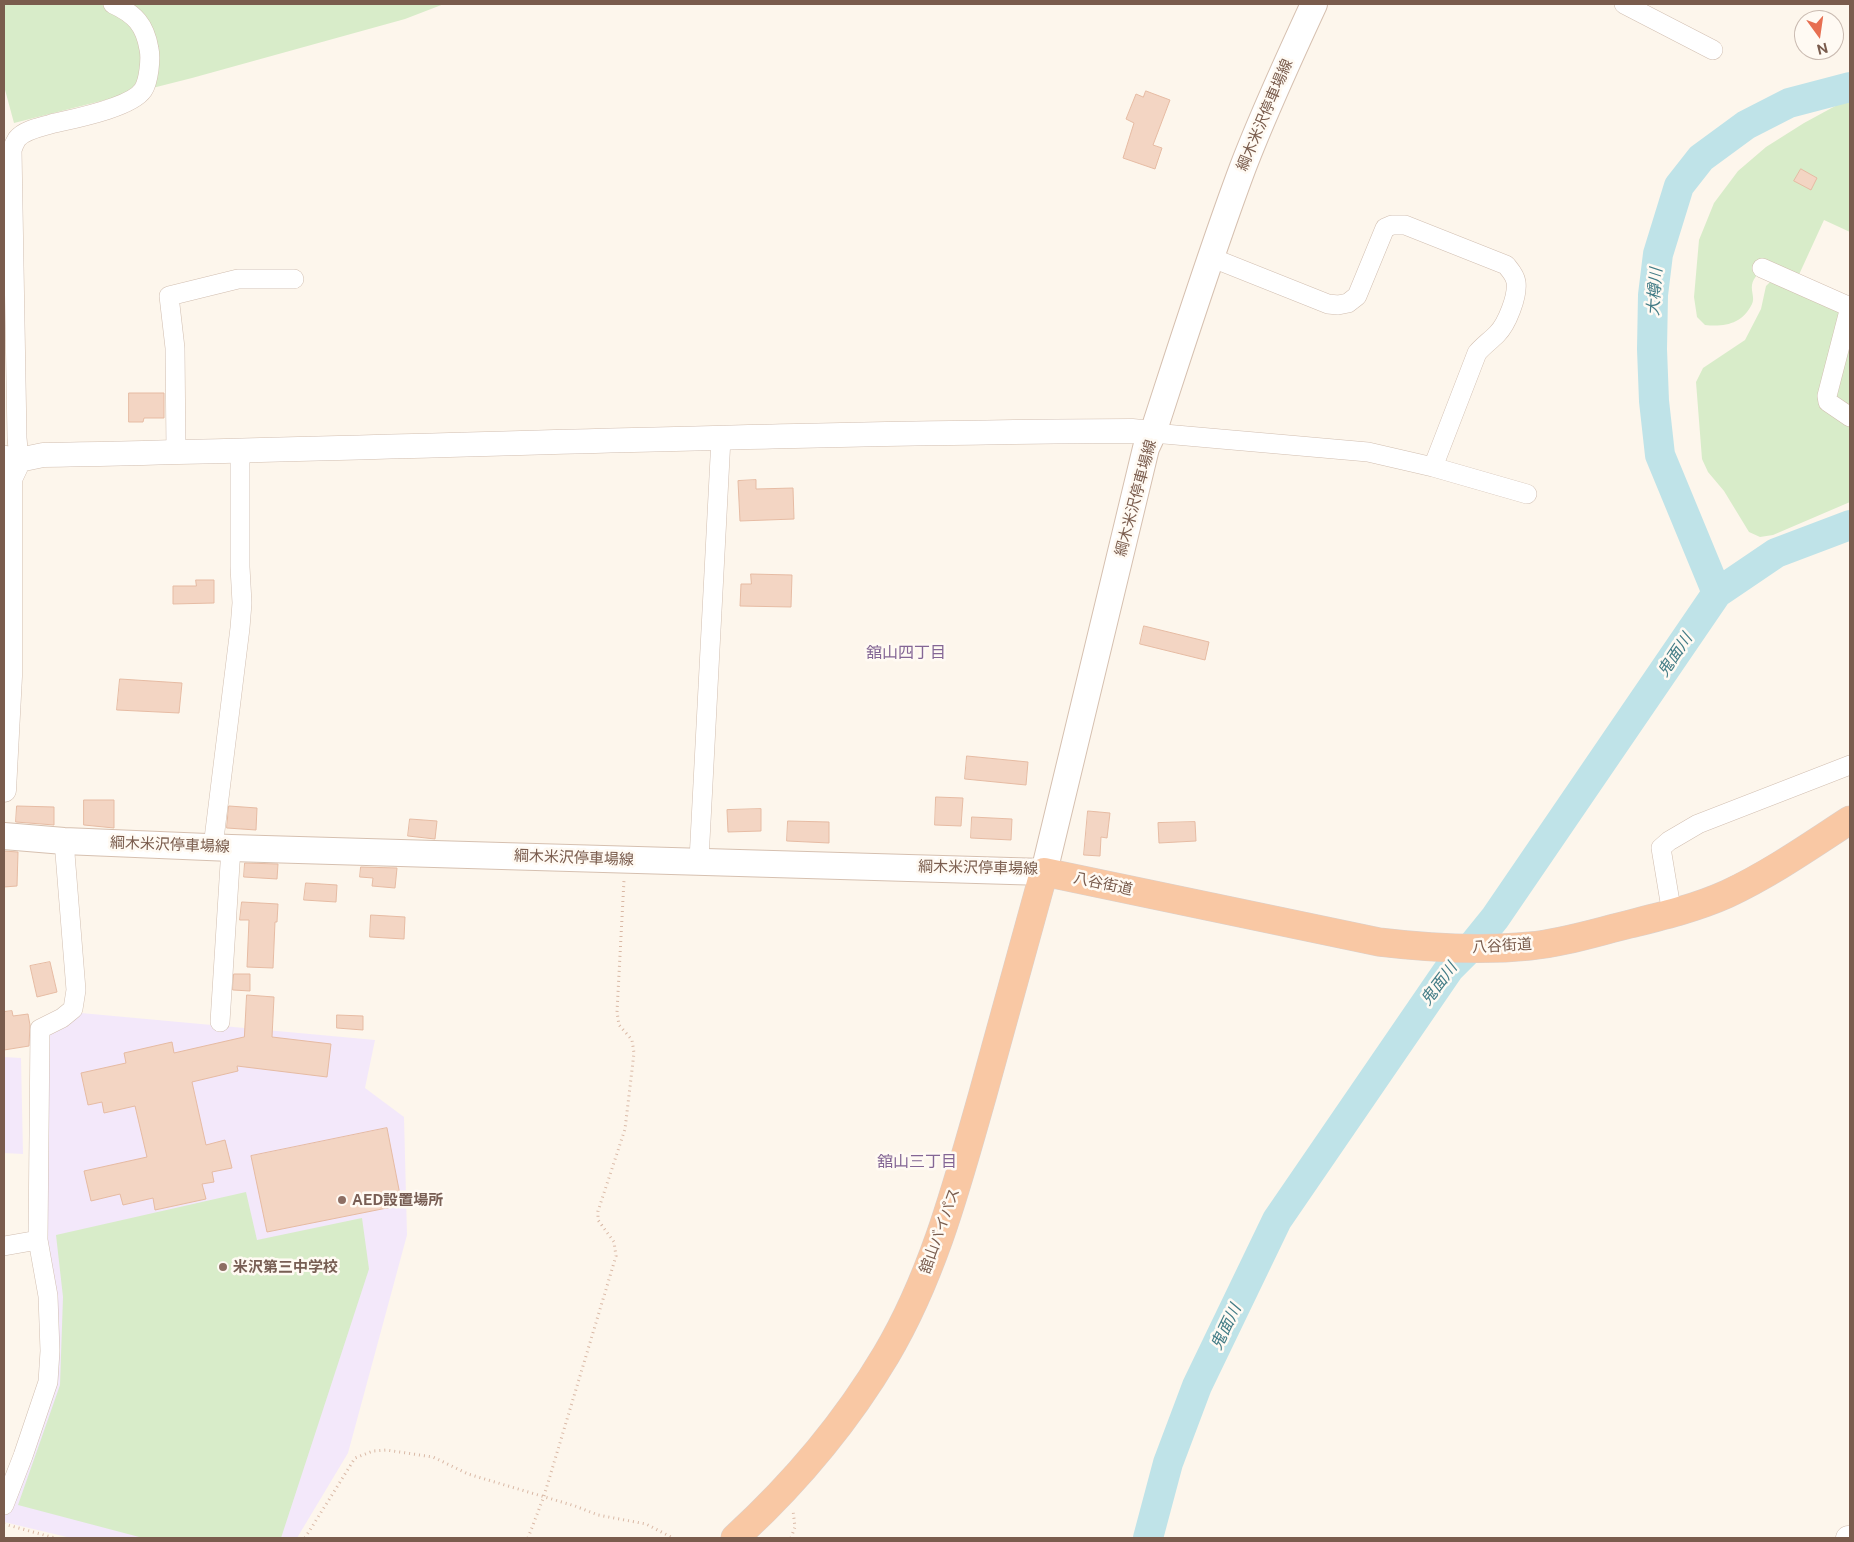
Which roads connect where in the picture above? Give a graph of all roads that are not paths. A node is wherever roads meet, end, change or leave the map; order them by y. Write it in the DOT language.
graph roads {
  1 [pos="113,4"];
  2 [pos="1314,4"];
  3 [pos="1624,4"];
  4 [pos="1713,50"];
  5 [pos="1210,257"];
  6 [pos="1762,268"];
  7 [pos="294,279"];
  8 [pos="1850,307"];
  9 [pos="1850,417"];
  10 [pos="1153,433"];
  11 [pos="721,438"];
  12 [pos="176,452"];
  13 [pos="240,452"];
  14 [pos="11,458"];
  15 [pos="1433,467"];
  16 [pos="1527,494"];
  17 [pos="1850,765"];
  18 [pos="4,790"];
  19 [pos="1850,820"];
  20 [pos="4,836"];
  21 [pos="64,841"];
  22 [pos="222,847"];
  23 [pos="699,860"];
  24 [pos="1044,872"];
  25 [pos="1672,914"];
  26 [pos="220,1022"];
  27 [pos="38,1240"];
  28 [pos="4,1246"];
  29 [pos="4,1505"];
  30 [pos="735,1538"];
  1 -- 14 [label="street"];
  2 -- 5 [label="main road, 綱木米沢停車場線"];
  3 -- 4 [label="street"];
  5 -- 10 [label="main road, 綱木米沢停車場線"];
  5 -- 15 [label="street"];
  6 -- 8 [label="street"];
  7 -- 12 [label="street"];
  8 -- 9 [label="street"];
  10 -- 11 [label="street"];
  10 -- 15 [label="street"];
  10 -- 24 [label="main road, 綱木米沢停車場線"];
  11 -- 13 [label="street"];
  11 -- 23 [label="street"];
  12 -- 13 [label="street"];
  12 -- 14 [label="street"];
  13 -- 22 [label="street"];
  14 -- 18 [label="street"];
  15 -- 16 [label="street"];
  17 -- 25 [label="street"];
  19 -- 25 [label="highway, 八谷街道"];
  20 -- 21 [label="main road, 綱木米沢停車場線"];
  21 -- 22 [label="main road, 綱木米沢停車場線"];
  21 -- 27 [label="street"];
  22 -- 23 [label="main road, 綱木米沢停車場線"];
  22 -- 26 [label="street"];
  23 -- 24 [label="main road, 綱木米沢停車場線"];
  24 -- 25 [label="highway, 八谷街道"];
  24 -- 30 [label="highway, 舘山バイパス"];
  27 -- 28 [label="street"];
  27 -- 29 [label="street"];
}
